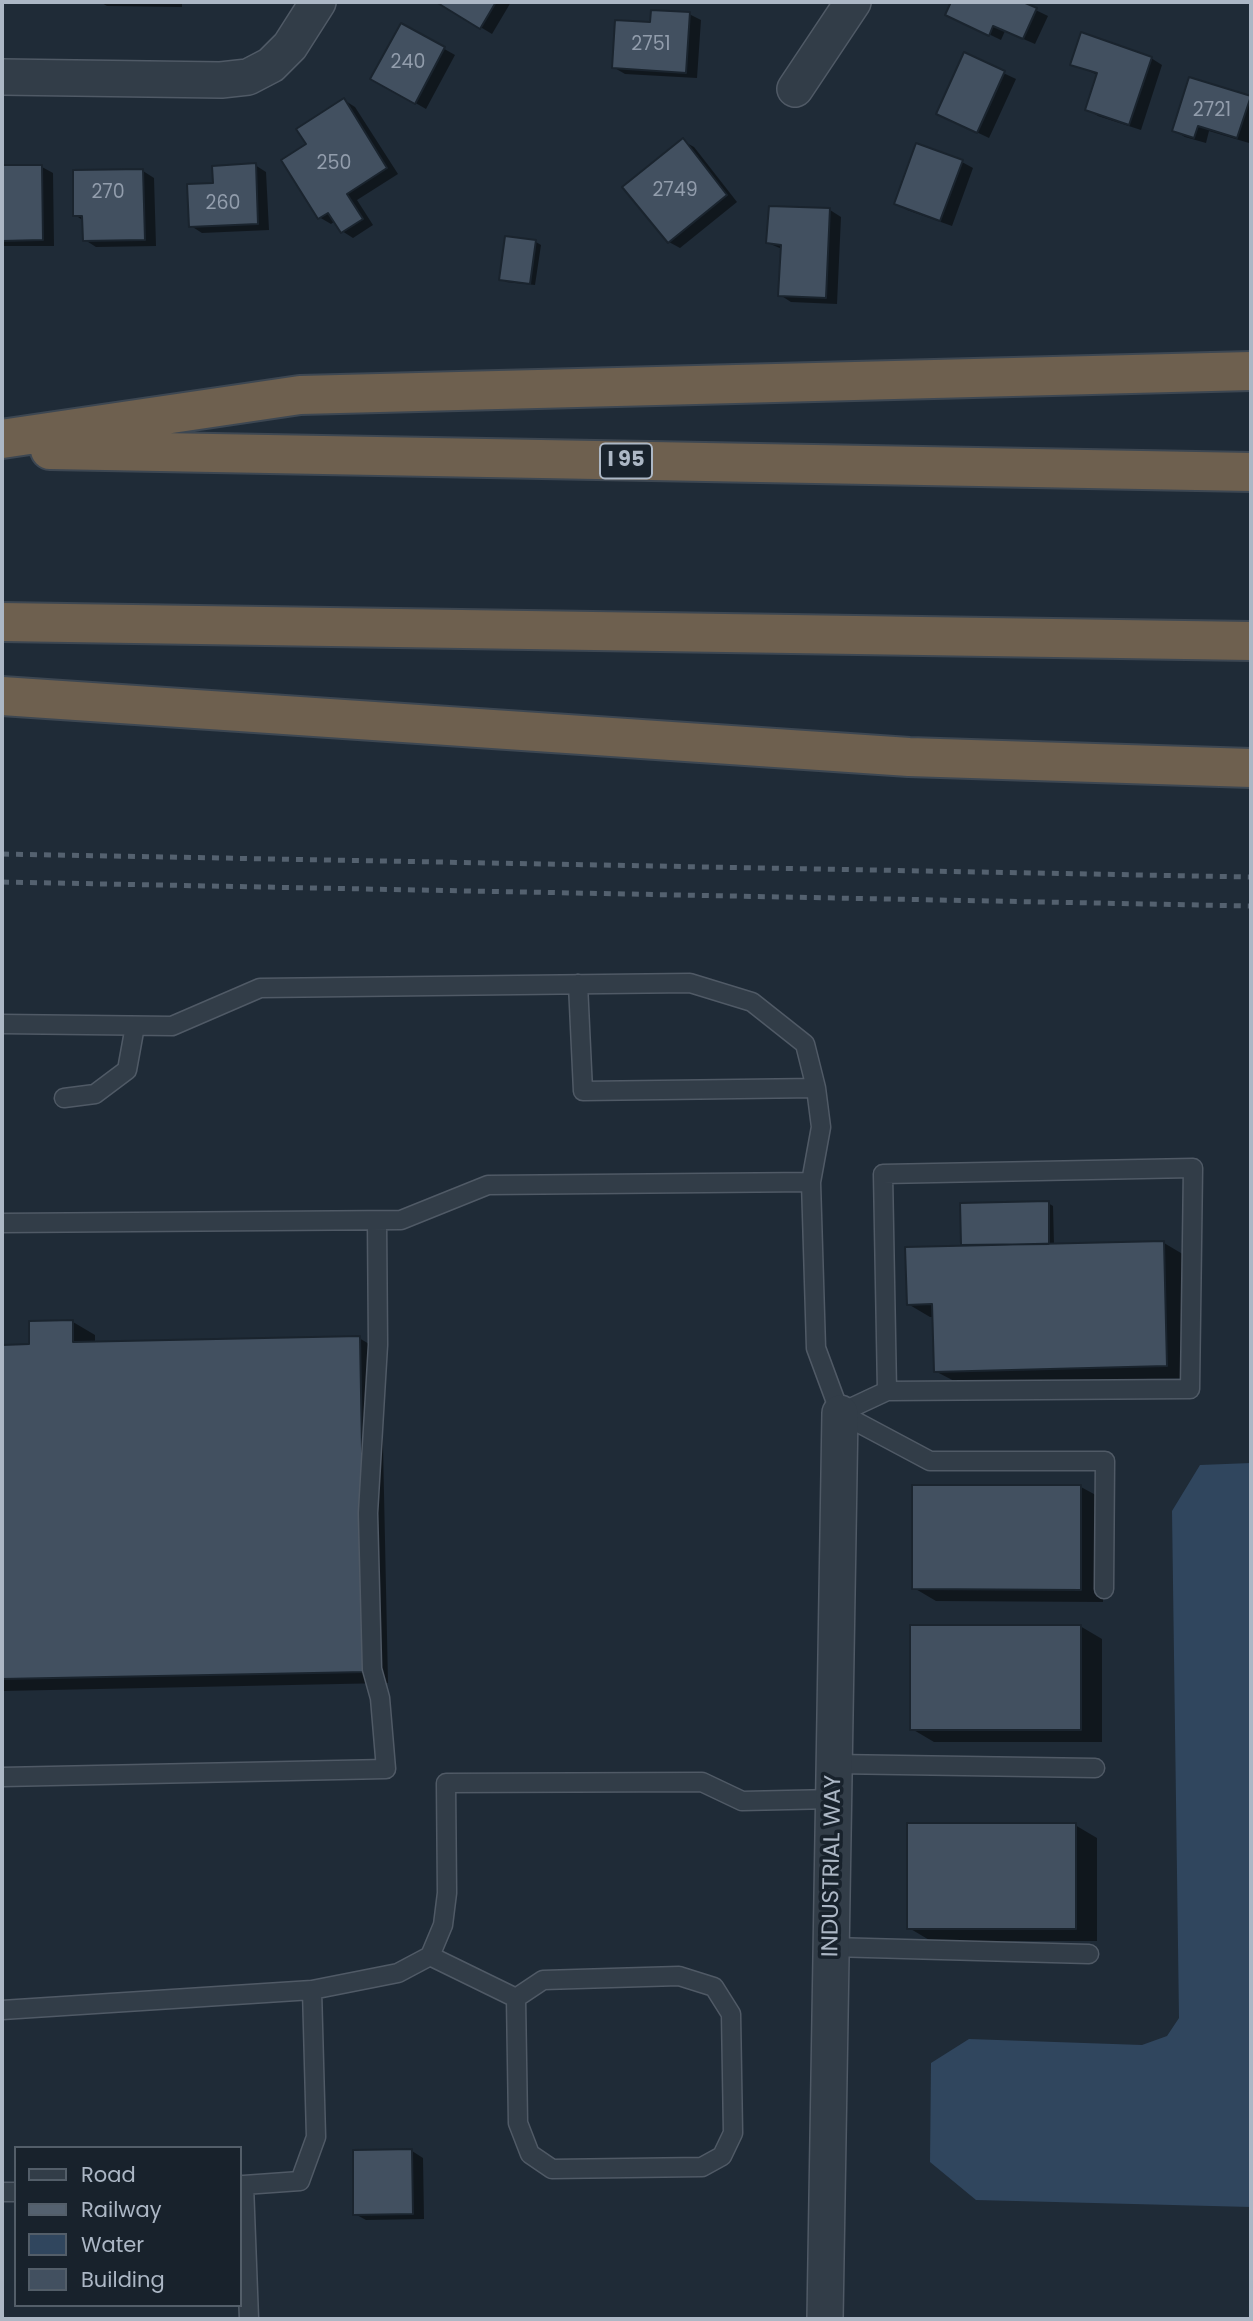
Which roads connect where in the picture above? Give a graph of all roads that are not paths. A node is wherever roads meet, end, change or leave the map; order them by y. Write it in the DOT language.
graph roads {
  1 [pos="318,2"];
  2 [pos="853,2"];
  3 [pos="2,77"];
  4 [pos="794,89"];
  5 [pos="1251,371"];
  6 [pos="2,439"];
  7 [pos="2,449"];
  8 [pos="1251,472"];
  9 [pos="2,622"];
  10 [pos="1251,641"];
  11 [pos="2,696"];
  12 [pos="1251,768"];
  13 [pos="578,984"];
  14 [pos="2,1024"];
  15 [pos="135,1026"];
  16 [pos="816,1088"];
  17 [pos="64,1098"];
  18 [pos="811,1182"];
  19 [pos="377,1221"];
  20 [pos="2,1223"];
  21 [pos="887,1391"];
  22 [pos="840,1413"];
  23 [pos="1104,1589"];
  24 [pos="834,1764"];
  25 [pos="1095,1768"];
  26 [pos="2,1777"];
  27 [pos="834,1799"];
  28 [pos="831,1947"];
  29 [pos="1089,1954"];
  30 [pos="430,1956"];
  31 [pos="312,1990"];
  32 [pos="516,1998"];
  33 [pos="2,2010"];
  34 [pos="242,2185"];
  35 [pos="249,2319"];
  36 [pos="825,2319"];
  1 -- 3 [label="street"];
  2 -- 4 [label="street"];
  5 -- 6 [label="highway"];
  7 -- 8 [label="highway, I 95"];
  9 -- 10 [label="highway"];
  11 -- 12 [label="highway"];
  13 -- 15 [label="lane"];
  13 -- 16 [label="lane"];
  13 -- 16 [label="lane"];
  14 -- 15 [label="lane"];
  15 -- 17 [label="lane"];
  16 -- 18 [label="lane"];
  18 -- 19 [label="lane"];
  18 -- 22 [label="lane"];
  19 -- 20 [label="lane"];
  19 -- 26 [label="lane"];
  21 -- 21 [label="lane"];
  21 -- 22 [label="lane"];
  22 -- 23 [label="lane"];
  22 -- 24 [label="street, INDUSTRIAL WAY"];
  24 -- 25 [label="lane"];
  24 -- 27 [label="street, INDUSTRIAL WAY"];
  27 -- 28 [label="street, INDUSTRIAL WAY"];
  27 -- 30 [label="lane"];
  28 -- 29 [label="lane"];
  28 -- 36 [label="street, INDUSTRIAL WAY"];
  30 -- 31 [label="lane"];
  30 -- 32 [label="lane"];
  31 -- 33 [label="lane"];
  31 -- 34 [label="lane"];
  32 -- 32 [label="lane"];
  34 -- 35 [label="lane"];
}
